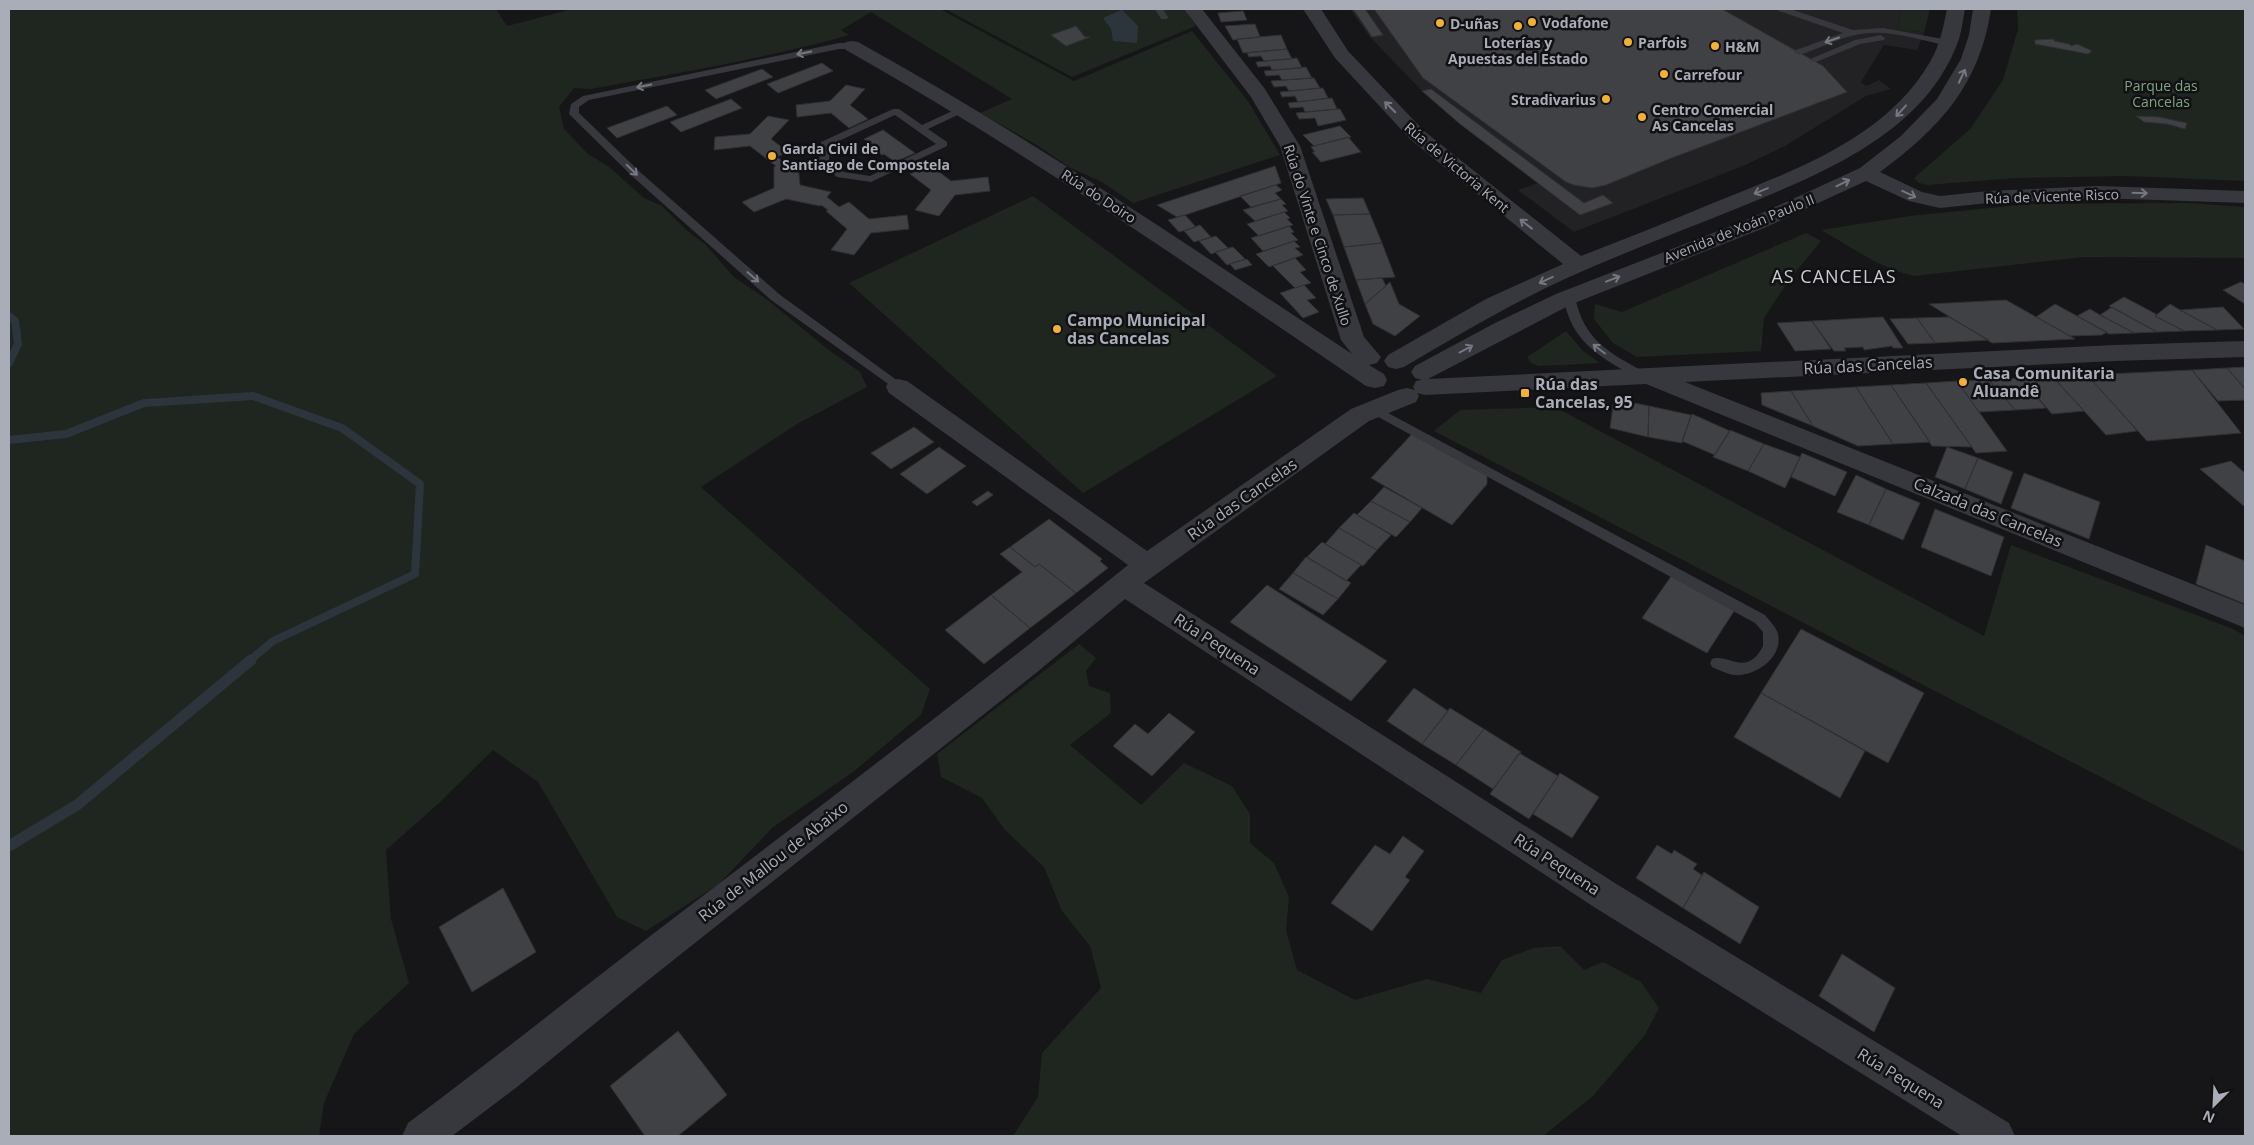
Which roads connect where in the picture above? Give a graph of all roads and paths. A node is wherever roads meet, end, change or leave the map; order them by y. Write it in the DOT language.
graph roads {
  1 [pos="1159,9"];
  2 [pos="1194,9"];
  3 [pos="1312,9"];
  4 [pos="1782,9"];
  5 [pos="1956,9"];
  6 [pos="1982,9"];
  7 [pos="1164,18"];
  8 [pos="1853,33"];
  9 [pos="852,46"];
  10 [pos="1947,47"];
  11 [pos="1799,52"];
  12 [pos="1813,60"];
  13 [pos="961,110"];
  14 [pos="921,129"];
  15 [pos="1866,173"];
  16 [pos="2245,198"];
  17 [pos="1578,265"];
  18 [pos="1569,297"];
  19 [pos="1346,348"];
  20 [pos="2245,349"];
  21 [pos="1381,369"];
  22 [pos="1704,374"];
  23 [pos="1640,375"];
  24 [pos="1420,382"];
  25 [pos="898,387"];
  26 [pos="1730,408"];
  27 [pos="1368,412"];
  28 [pos="1135,575"];
  29 [pos="2245,617"];
  30 [pos="1717,663"];
  31 [pos="421,1136"];
  32 [pos="1996,1136"];
  1 -- 7 [label="lane"];
  2 -- 19 [label="street, Rúa do Vinte e Cinco de Xullo"];
  17 -- 3 [label="street, Rúa de Victoria Kent, one-way"];
  4 -- 8 [label="lane"];
  5 -- 10 [label="street, Avenida de Xoán Paulo II"];
  15 -- 6 [label="street, Avenida de Xoán Paulo II, one-way"];
  8 -- 10 [label="lane"];
  8 -- 11 [label="lane, one-way"];
  9 -- 13 [label="street, Rúa do Doiro"];
  9 -- 25 [label="lane, one-way"];
  10 -- 12 [label="lane"];
  10 -- 17 [label="street, Avenida de Xoán Paulo II, one-way"];
  13 -- 14 [label="lane"];
  13 -- 19 [label="street, Rúa do Doiro"];
  14 -- 14 [label="lane"];
  15 -- 16 [label="street, Rúa de Vicente Risco, one-way"];
  18 -- 15 [label="street, Avenida de Xoán Paulo II, one-way"];
  17 -- 21 [label="street, Avenida de Xoán Paulo II, one-way"];
  23 -- 18 [label="lane, one-way"];
  24 -- 18 [label="street, Avenida de Xoán Paulo II, one-way"];
  19 -- 21 [label="street, Rúa do Doiro"];
  20 -- 22 [label="street, Rúa das Cancelas"];
  21 -- 24 [label="street"];
  21 -- 24 [label="street"];
  21 -- 27 [label="street, Rúa das Cancelas"];
  22 -- 23 [label="street, Rúa das Cancelas"];
  22 -- 26 [label="street, Calzada das Cancelas"];
  23 -- 24 [label="street, Rúa das Cancelas"];
  23 -- 26 [label="street, Calzada das Cancelas"];
  24 -- 27 [label="street, Rúa das Cancelas"];
  25 -- 28 [label="street, Rúa Pequena"];
  26 -- 29 [label="street, Calzada das Cancelas"];
  27 -- 28 [label="street, Rúa das Cancelas"];
  27 -- 30 [label="lane"];
  28 -- 31 [label="street, Rúa de Mallou de Abaixo"];
  28 -- 32 [label="street, Rúa Pequena"];
}
